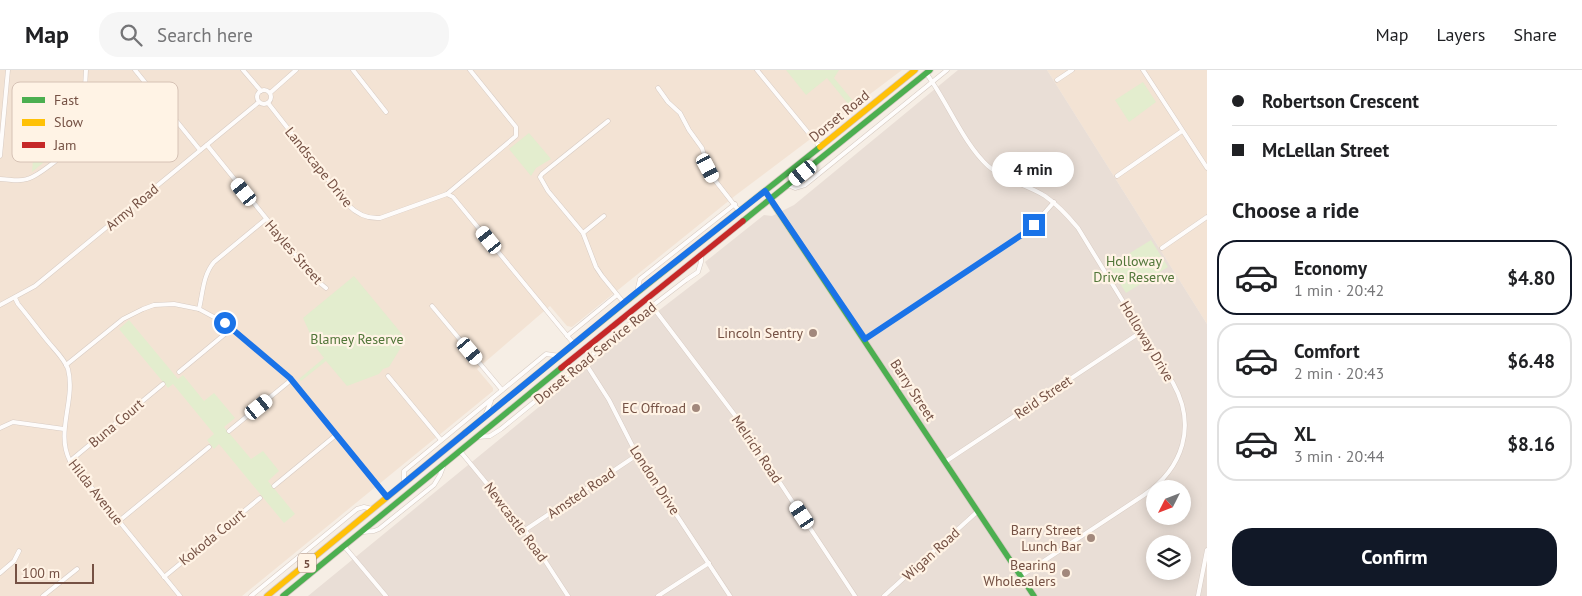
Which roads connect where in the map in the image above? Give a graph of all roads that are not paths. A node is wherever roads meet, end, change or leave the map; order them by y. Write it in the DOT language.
graph roads {
  1 [pos="8,70"];
  2 [pos="135,70"];
  3 [pos="244,70"];
  4 [pos="296,70"];
  5 [pos="353,70"];
  6 [pos="470,70"];
  7 [pos="757,70"];
  8 [pos="914,70"];
  9 [pos="947,70"];
  10 [pos="1072,70"];
  11 [pos="1143,70"];
  12 [pos="928,72"];
  13 [pos="1057,80"];
  14 [pos="145,82"];
  15 [pos="932,82"];
  16 [pos="658,88"];
  17 [pos="261,91"];
  18 [pos="270,92"];
  19 [pos="259,102"];
  20 [pos="268,103"];
  21 [pos="386,112"];
  22 [pos="608,121"];
  23 [pos="178,123"];
  24 [pos="1182,131"];
  25 [pos="206,145"];
  26 [pos="820,148"];
  27 [pos="200,150"];
  28 [pos="0,156"];
  29 [pos="53,162"];
  30 [pos="1207,168"];
  31 [pos="1117,176"];
  32 [pos="0,179"];
  33 [pos="788,185"];
  34 [pos="765,191"];
  35 [pos="448,194"];
  36 [pos="770,199"];
  37 [pos="1054,202"];
  38 [pos="734,204"];
  39 [pos="740,211"];
  40 [pos="604,216"];
  41 [pos="1207,217"];
  42 [pos="266,219"];
  43 [pos="584,233"];
  44 [pos="1162,248"];
  45 [pos="691,250"];
  46 [pos="701,255"];
  47 [pos="326,288"];
  48 [pos="637,292"];
  49 [pos="617,295"];
  50 [pos="15,298"];
  51 [pos="624,303"];
  52 [pos="0,305"];
  53 [pos="432,306"];
  54 [pos="652,306"];
  55 [pos="199,309"];
  56 [pos="231,329"];
  57 [pos="1141,332"];
  58 [pos="567,336"];
  59 [pos="865,339"];
  60 [pos="574,344"];
  61 [pos="580,352"];
  62 [pos="560,356"];
  63 [pos="584,362"];
  64 [pos="66,365"];
  65 [pos="179,372"];
  66 [pos="388,376"];
  67 [pos="292,380"];
  68 [pos="163,384"];
  69 [pos="502,390"];
  70 [pos="492,399"];
  71 [pos="484,418"];
  72 [pos="0,428"];
  73 [pos="64,429"];
  74 [pos="229,431"];
  75 [pos="336,436"];
  76 [pos="476,438"];
  77 [pos="441,440"];
  78 [pos="209,447"];
  79 [pos="460,451"];
  80 [pos="637,455"];
  81 [pos="70,461"];
  82 [pos="945,462"];
  83 [pos="443,464"];
  84 [pos="404,483"];
  85 [pos="274,486"];
  86 [pos="387,497"];
  87 [pos="260,498"];
  88 [pos="394,505"];
  89 [pos="373,509"];
  90 [pos="978,511"];
  91 [pos="119,521"];
  92 [pos="525,530"];
  93 [pos="362,532"];
  94 [pos="338,538"];
  95 [pos="344,546"];
  96 [pos="1207,550"];
  97 [pos="19,551"];
  98 [pos="709,563"];
  99 [pos="77,569"];
  100 [pos="0,573"];
  101 [pos="1021,576"];
  102 [pos="164,577"];
  103 [pos="277,588"];
  104 [pos="289,591"];
  105 [pos="49,594"];
  106 [pos="44,596"];
  107 [pos="180,596"];
  108 [pos="251,596"];
  109 [pos="267,596"];
  110 [pos="283,596"];
  111 [pos="386,596"];
  112 [pos="568,596"];
  113 [pos="658,596"];
  114 [pos="730,596"];
  115 [pos="855,596"];
  116 [pos="884,596"];
  117 [pos="1034,596"];
  118 [pos="1198,596"];
  1 -- 28 [label="street"];
  2 -- 14 [label="street"];
  3 -- 17 [label="street"];
  4 -- 18 [label="street"];
  5 -- 21 [label="street"];
  6 -- 35 [label="street"];
  7 -- 26 [label="street"];
  8 -- 26 [label="main road, Dorset Road / 5"];
  9 -- 15 [label="street"];
  10 -- 13 [label="street"];
  11 -- 24 [label="street"];
  12 -- 15 [label="street, Holloway Drive"];
  12 -- 33 [label="main road, Dorset Road / 5"];
  15 -- 33 [label="street"];
  15 -- 37 [label="street, Holloway Drive"];
  16 -- 38 [label="street"];
  17 -- 18 [label="street"];
  17 -- 19 [label="street"];
  18 -- 20 [label="street"];
  19 -- 20 [label="street"];
  19 -- 25 [label="street, Army Road"];
  20 -- 35 [label="street, Landscape Drive"];
  22 -- 43 [label="street"];
  23 -- 27 [label="street"];
  24 -- 30 [label="street"];
  24 -- 31 [label="street"];
  25 -- 27 [label="street, Army Road"];
  25 -- 42 [label="street, Hayles Street"];
  26 -- 34 [label="main road, Dorset Road / 5"];
  27 -- 50 [label="street, Army Road"];
  29 -- 32 [label="street"];
  33 -- 36 [label="main road, Dorset Road / 5"];
  34 -- 36 [label="main road, Barry Street"];
  34 -- 39 [label="main road, Dorset Road / 5"];
  35 -- 58 [label="street"];
  36 -- 46 [label="main road, Dorset Road / 5"];
  36 -- 59 [label="main road, Barry Street"];
  37 -- 57 [label="street, Holloway Drive"];
  37 -- 59 [label="street"];
  38 -- 39 [label="street"];
  38 -- 48 [label="street, Dorset Road Service Road"];
  39 -- 45 [label="main road, Dorset Road / 5"];
  40 -- 43 [label="street"];
  41 -- 44 [label="street"];
  42 -- 47 [label="street, Hayles Street"];
  42 -- 55 [label="street"];
  43 -- 49 [label="street"];
  45 -- 46 [label="main road"];
  45 -- 48 [label="main road, Dorset Road / 5"];
  46 -- 54 [label="street, Dorset Road Service Road"];
  46 -- 61 [label="main road, Dorset Road / 5"];
  48 -- 51 [label="main road, Dorset Road / 5"];
  49 -- 51 [label="street"];
  49 -- 58 [label="street"];
  50 -- 52 [label="street, Army Road"];
  50 -- 64 [label="street"];
  51 -- 60 [label="main road, Dorset Road / 5"];
  53 -- 69 [label="street"];
  54 -- 63 [label="street, Dorset Road Service Road"];
  54 -- 115 [label="street, Melrich Road"];
  55 -- 56 [label="street"];
  55 -- 64 [label="street"];
  56 -- 65 [label="street"];
  56 -- 67 [label="street"];
  57 -- 82 [label="street, Reid Street"];
  57 -- 101 [label="street, Holloway Drive"];
  58 -- 60 [label="street"];
  59 -- 82 [label="main road, Barry Street"];
  60 -- 61 [label="main road"];
  60 -- 62 [label="main road, Dorset Road / 5"];
  61 -- 76 [label="main road, Dorset Road / 5"];
  62 -- 69 [label="street, Dorset Road Service Road"];
  62 -- 71 [label="main road, Dorset Road / 5"];
  63 -- 76 [label="street, Dorset Road Service Road"];
  63 -- 80 [label="street, London Drive"];
  64 -- 73 [label="street, Hilda Avenue"];
  66 -- 77 [label="street"];
  67 -- 74 [label="street"];
  67 -- 75 [label="street"];
  68 -- 81 [label="street, Buna Court"];
  69 -- 70 [label="street, Dorset Road Service Road"];
  70 -- 71 [label="street, Dorset Road Service Road"];
  70 -- 77 [label="street, Dorset Road Service Road"];
  71 -- 84 [label="main road, Dorset Road / 5"];
  72 -- 73 [label="street"];
  73 -- 81 [label="street, Hilda Avenue"];
  75 -- 85 [label="street"];
  75 -- 86 [label="street"];
  76 -- 79 [label="main road, Dorset Road / 5"];
  77 -- 84 [label="street, Dorset Road Service Road"];
  78 -- 91 [label="street"];
  79 -- 83 [label="main road, Dorset Road / 5"];
  79 -- 92 [label="street, Newcastle Road"];
  80 -- 92 [label="street, Amsted Road"];
  80 -- 98 [label="street, London Drive"];
  81 -- 91 [label="street, Hilda Avenue"];
  82 -- 90 [label="main road, Barry Street"];
  83 -- 88 [label="main road, Dorset Road / 5"];
  83 -- 93 [label="street"];
  84 -- 86 [label="main road, Dorset Road / 5"];
  86 -- 88 [label="main road"];
  86 -- 89 [label="main road, Dorset Road / 5"];
  87 -- 102 [label="street, Kokoda Court"];
  88 -- 93 [label="main road, Dorset Road / 5"];
  89 -- 94 [label="main road, Dorset Road / 5"];
  89 -- 108 [label="street"];
  90 -- 101 [label="main road, Barry Street"];
  90 -- 116 [label="street, Wigan Road"];
  91 -- 102 [label="street, Hilda Avenue"];
  92 -- 112 [label="street, Newcastle Road"];
  93 -- 95 [label="main road, Dorset Road / 5"];
  94 -- 95 [label="main road"];
  94 -- 103 [label="main road, Dorset Road / 5"];
  95 -- 104 [label="main road, Dorset Road / 5"];
  95 -- 111 [label="street"];
  96 -- 118 [label="street"];
  97 -- 100 [label="street"];
  98 -- 113 [label="street"];
  98 -- 114 [label="street, London Drive"];
  99 -- 105 [label="street"];
  101 -- 117 [label="main road, Barry Street"];
  102 -- 107 [label="street, Hilda Avenue"];
  103 -- 104 [label="main road"];
  103 -- 109 [label="main road, Dorset Road / 5"];
  104 -- 110 [label="main road, Dorset Road / 5"];
  105 -- 106 [label="street"];
}
